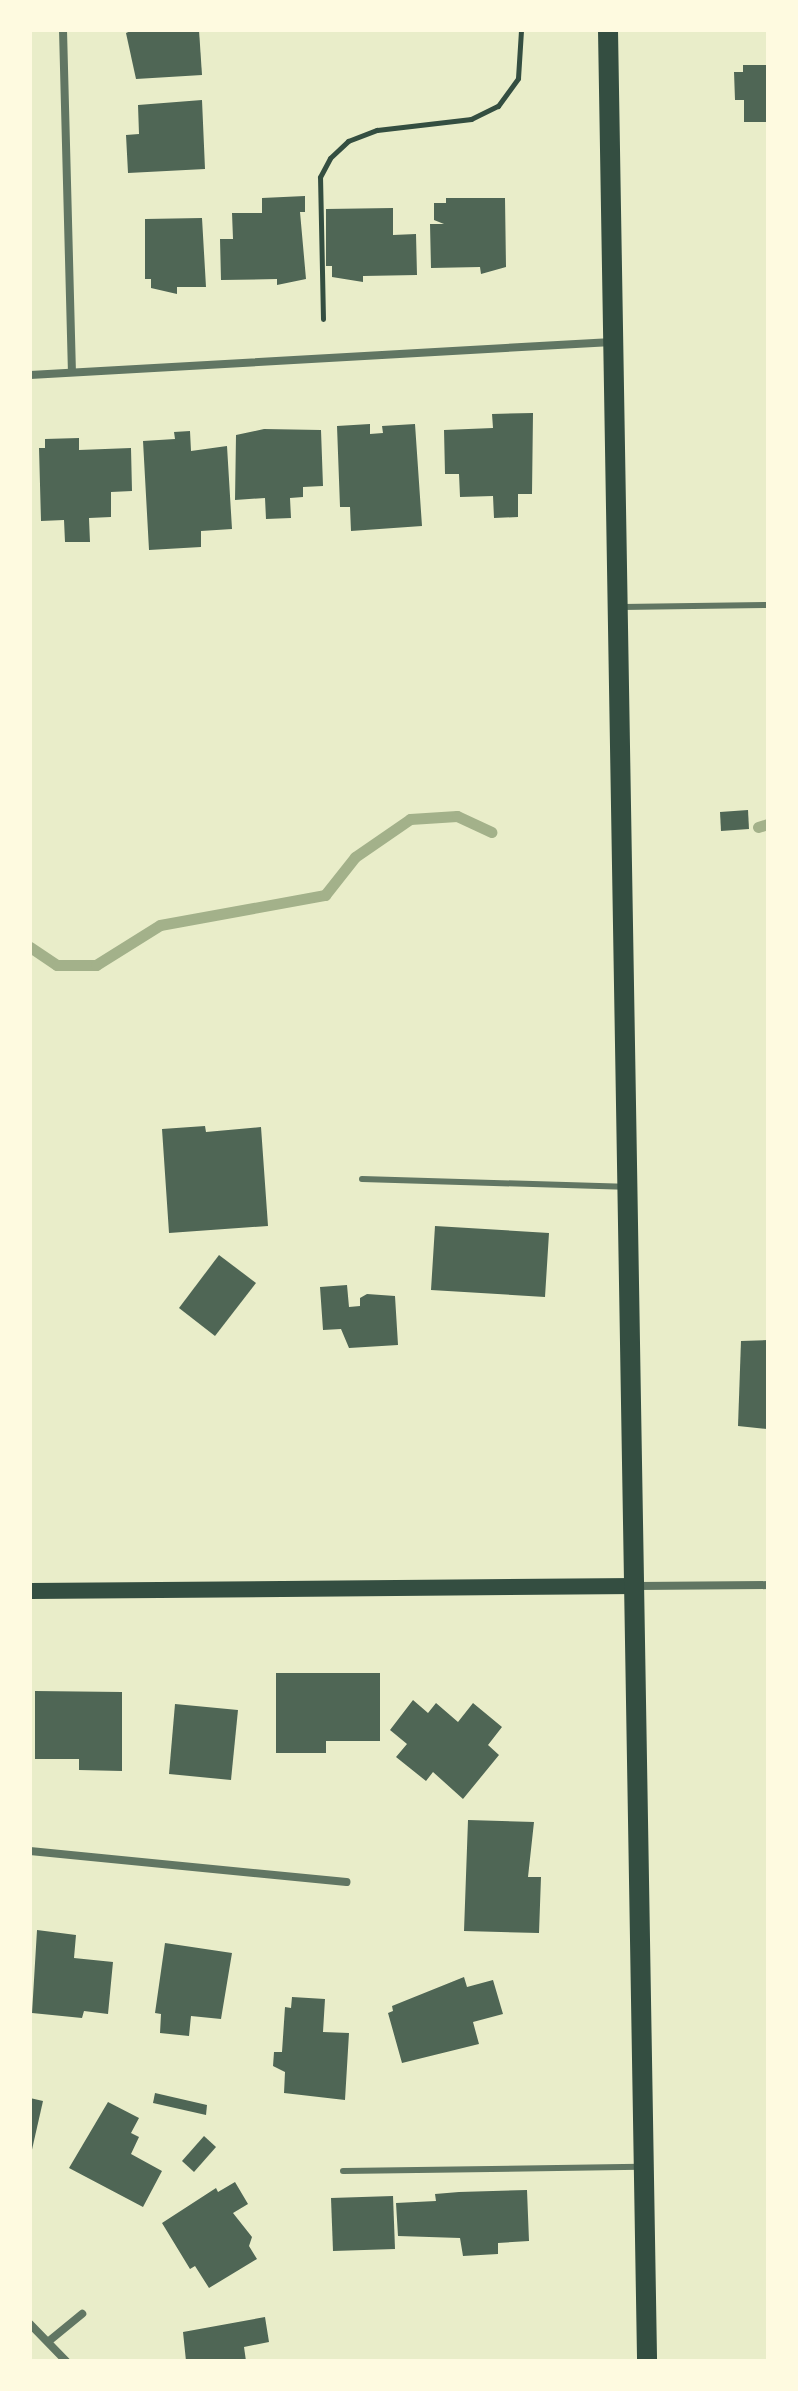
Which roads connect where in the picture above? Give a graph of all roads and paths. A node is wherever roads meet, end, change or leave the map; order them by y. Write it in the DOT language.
graph roads {
  1 [pos="63,30"];
  2 [pos="521,30"];
  3 [pos="608,30"];
  4 [pos="323,319"];
  5 [pos="613,342"];
  6 [pos="72,372"];
  7 [pos="30,375"];
  8 [pos="768,605"];
  9 [pos="619,607"];
  10 [pos="362,1179"];
  11 [pos="628,1187"];
  12 [pos="768,1585"];
  13 [pos="636,1586"];
  14 [pos="30,1591"];
  15 [pos="30,1851"];
  16 [pos="346,1882"];
  17 [pos="644,2167"];
  18 [pos="343,2171"];
  19 [pos="82,2314"];
  20 [pos="30,2324"];
  21 [pos="49,2341"];
  22 [pos="66,2361"];
  23 [pos="647,2361"];
  1 -- 6 [label="street"];
  2 -- 4 [label="path"];
  3 -- 5 [label="main road"];
  5 -- 6 [label="street"];
  5 -- 9 [label="main road"];
  6 -- 7 [label="street"];
  8 -- 9 [label="lane"];
  9 -- 11 [label="main road"];
  10 -- 11 [label="lane"];
  11 -- 13 [label="main road"];
  12 -- 13 [label="street"];
  13 -- 14 [label="main road"];
  13 -- 17 [label="main road"];
  15 -- 16 [label="street"];
  17 -- 18 [label="lane"];
  17 -- 23 [label="main road"];
  19 -- 21 [label="street"];
  20 -- 21 [label="street"];
  21 -- 22 [label="street"];
}
